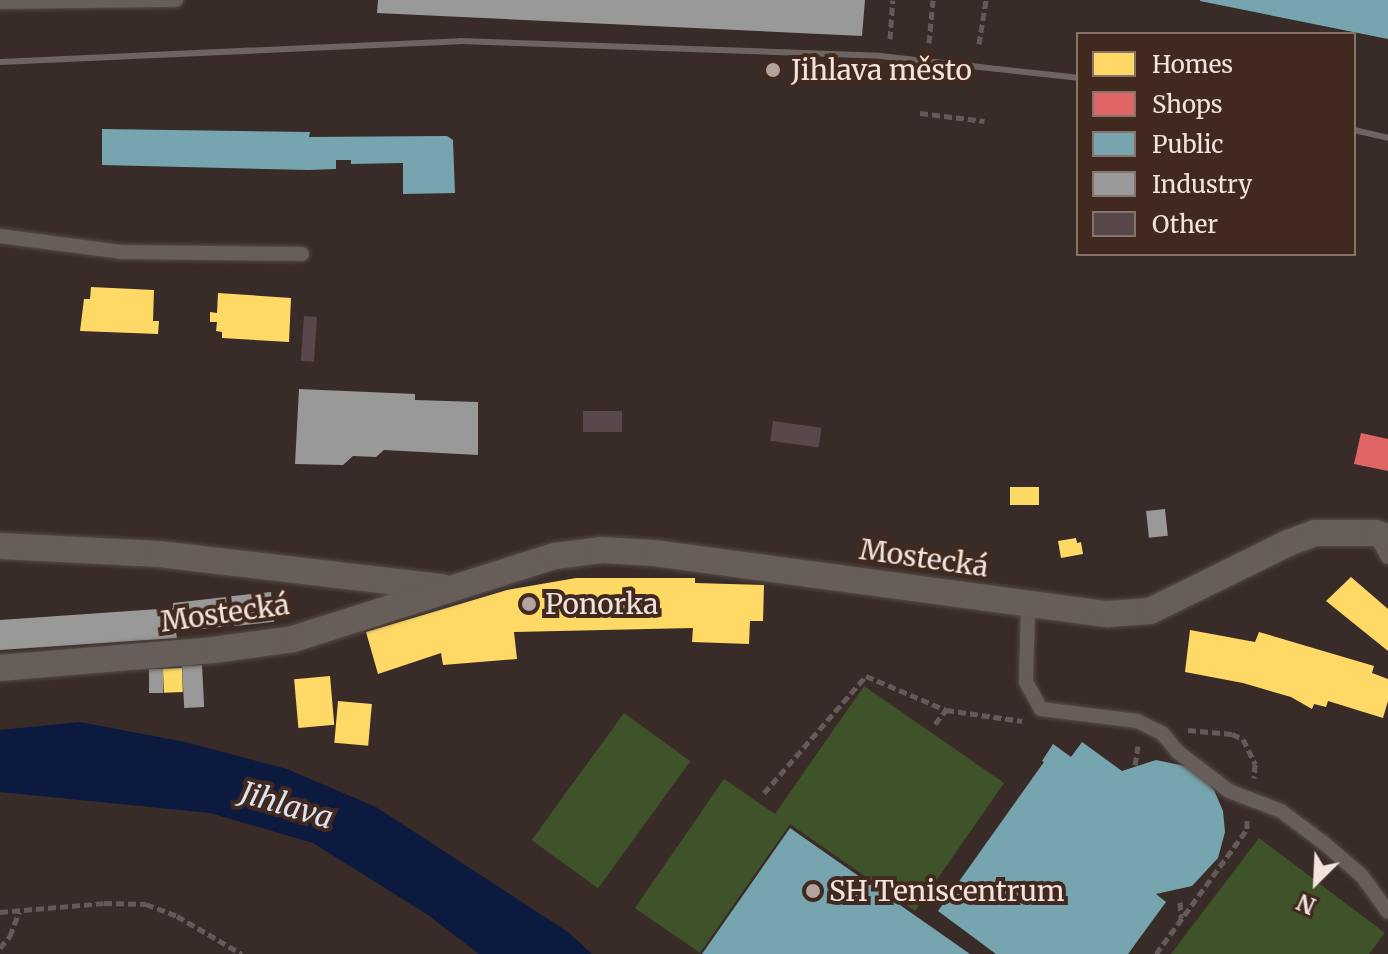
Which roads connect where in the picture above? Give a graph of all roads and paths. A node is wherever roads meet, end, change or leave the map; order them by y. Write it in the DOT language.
graph roads {
  1 [pos="176,0"];
  2 [pos="893,0"];
  3 [pos="933,0"];
  4 [pos="986,0"];
  5 [pos="0,2"];
  6 [pos="890,39"];
  7 [pos="929,43"];
  8 [pos="979,44"];
  9 [pos="920,113"];
  10 [pos="985,121"];
  11 [pos="0,236"];
  12 [pos="302,254"];
  13 [pos="1382,535"];
  14 [pos="0,546"];
  15 [pos="1388,557"];
  16 [pos="452,588"];
  17 [pos="1028,605"];
  18 [pos="0,668"];
  19 [pos="935,724"];
  20 [pos="1138,746"];
  21 [pos="1178,752"];
  22 [pos="1135,765"];
  23 [pos="764,793"];
  24 [pos="1249,800"];
  25 [pos="1180,902"];
  26 [pos="0,912"];
  27 [pos="19,912"];
  28 [pos="1388,912"];
  29 [pos="1182,919"];
  30 [pos="0,948"];
  31 [pos="242,954"];
  32 [pos="1156,954"];
  1 -- 5 [label="lane"];
  2 -- 6 [label="path"];
  3 -- 7 [label="path"];
  4 -- 8 [label="path"];
  9 -- 10 [label="path"];
  11 -- 12 [label="lane"];
  13 -- 15 [label="lane, Mostecká"];
  13 -- 17 [label="street, Mostecká"];
  14 -- 16 [label="street, Mostecká"];
  16 -- 17 [label="street, Mostecká"];
  16 -- 18 [label="street, Mostecká"];
  17 -- 21 [label="lane"];
  19 -- 23 [label="path"];
  20 -- 22 [label="path"];
  21 -- 24 [label="lane"];
  21 -- 24 [label="path"];
  24 -- 28 [label="lane"];
  24 -- 29 [label="path"];
  25 -- 29 [label="path"];
  26 -- 27 [label="path"];
  27 -- 30 [label="path"];
  27 -- 31 [label="path"];
  29 -- 32 [label="path"];
}
